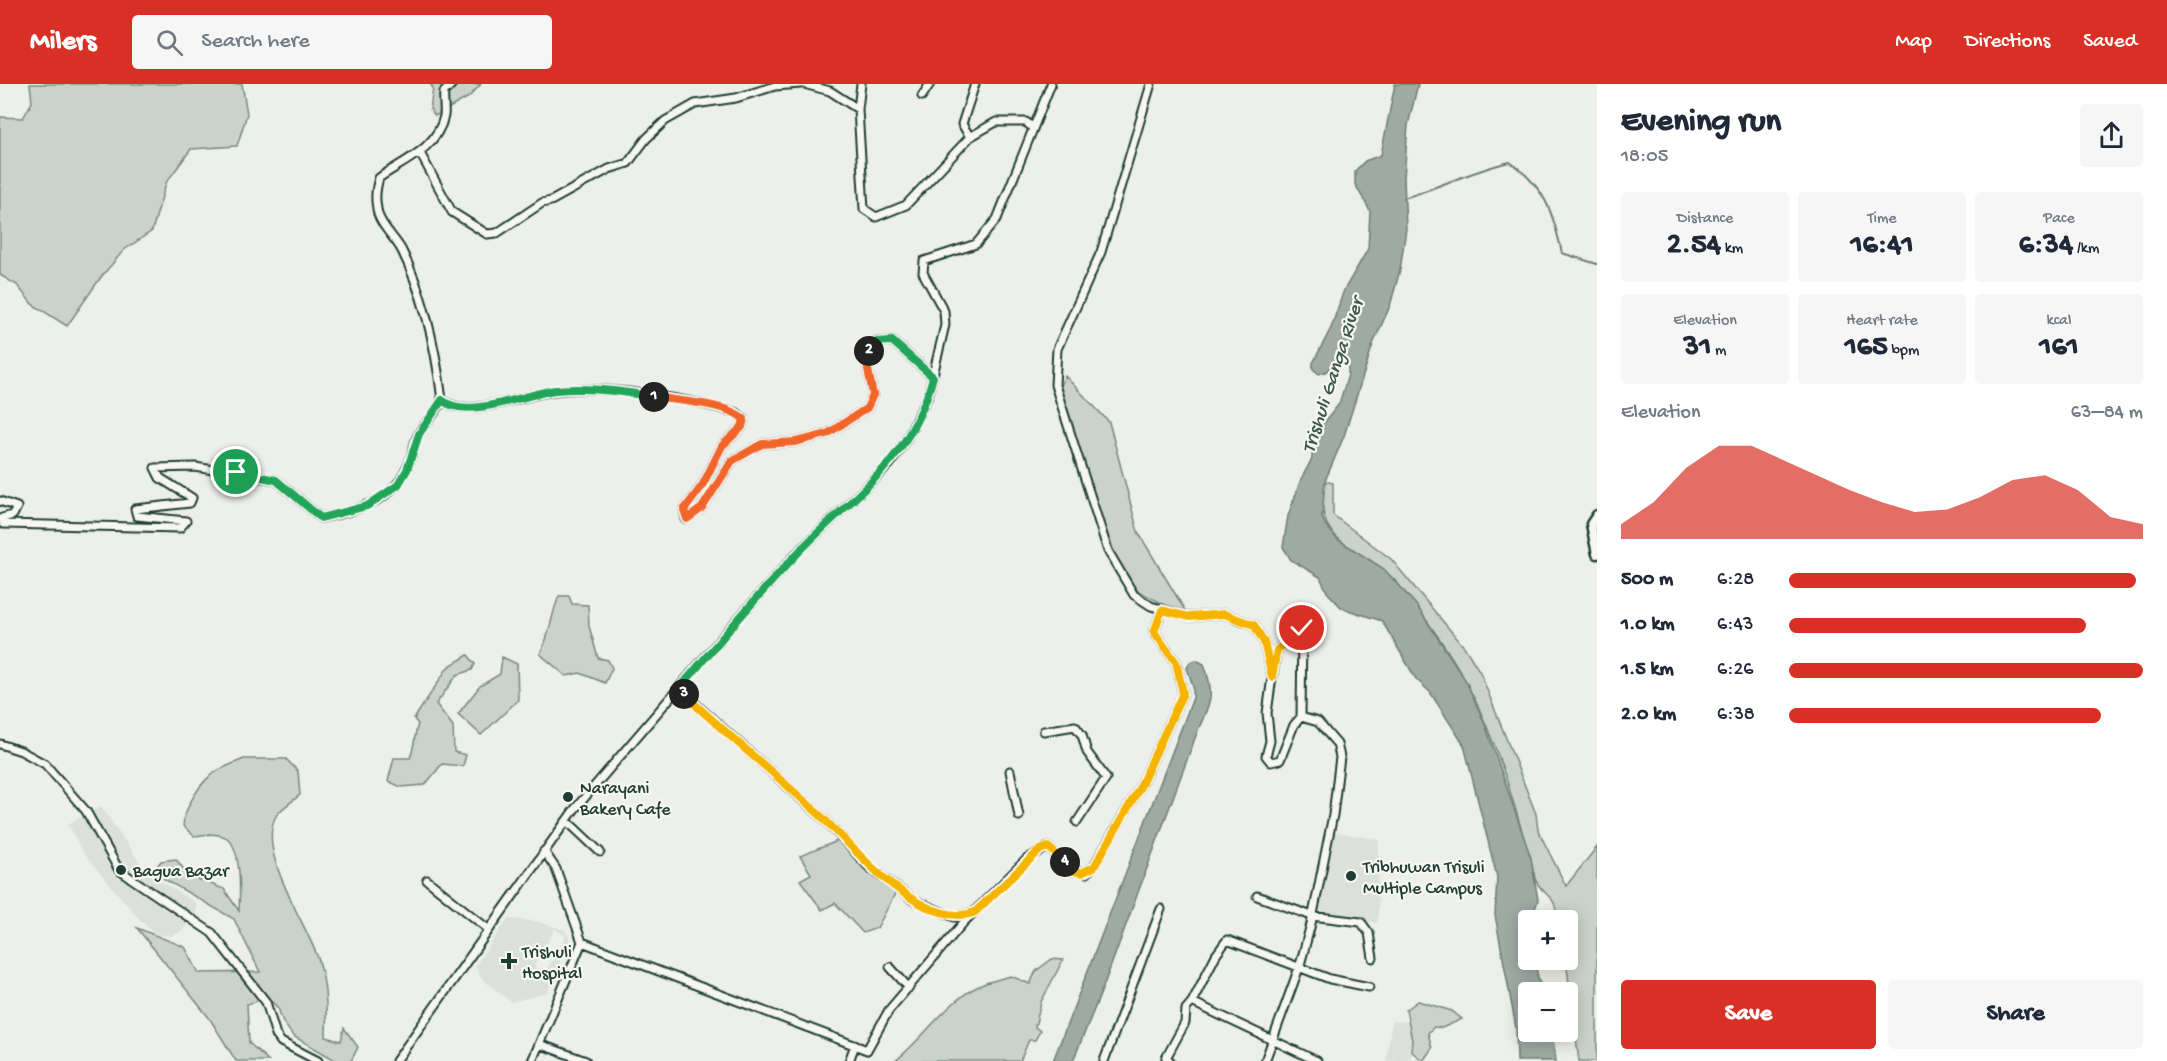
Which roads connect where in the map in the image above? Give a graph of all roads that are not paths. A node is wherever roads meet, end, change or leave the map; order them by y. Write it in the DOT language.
graph roads {
  1 [pos="452,84"];
  2 [pos="802,84"];
  3 [pos="861,84"];
  4 [pos="930,84"];
  5 [pos="975,84"];
  6 [pos="1051,84"];
  7 [pos="1151,84"];
  8 [pos="922,96"];
  9 [pos="858,109"];
  10 [pos="1033,128"];
  11 [pos="970,136"];
  12 [pos="420,153"];
  13 [pos="933,377"];
  14 [pos="442,400"];
  15 [pos="0,501"];
  16 [pos="1597,515"];
  17 [pos="1597,554"];
  18 [pos="1162,610"];
  19 [pos="1272,677"];
  20 [pos="679,689"];
  21 [pos="1301,717"];
  22 [pos="1044,731"];
  23 [pos="0,744"];
  24 [pos="1010,771"];
  25 [pos="1019,816"];
  26 [pos="567,821"];
  27 [pos="1077,822"];
  28 [pos="544,851"];
  29 [pos="600,852"];
  30 [pos="427,880"];
  31 [pos="1257,896"];
  32 [pos="1161,909"];
  33 [pos="975,912"];
  34 [pos="1312,916"];
  35 [pos="488,929"];
  36 [pos="582,942"];
  37 [pos="1373,958"];
  38 [pos="1300,965"];
  39 [pos="890,967"];
  40 [pos="1369,987"];
  41 [pos="909,988"];
  42 [pos="1192,1002"];
  43 [pos="1273,1042"];
  44 [pos="539,1044"];
  45 [pos="855,1045"];
  46 [pos="1104,1060"];
  47 [pos="318,1061"];
  48 [pos="396,1061"];
  49 [pos="532,1061"];
  50 [pos="586,1061"];
  51 [pos="849,1061"];
  52 [pos="1170,1061"];
  53 [pos="1265,1061"];
  54 [pos="1317,1061"];
  1 -- 12 [label="street"];
  2 -- 9 [label="street"];
  2 -- 12 [label="street"];
  3 -- 9 [label="street"];
  4 -- 8 [label="street"];
  5 -- 11 [label="street"];
  6 -- 10 [label="street"];
  7 -- 18 [label="street"];
  9 -- 11 [label="street"];
  10 -- 11 [label="street"];
  10 -- 13 [label="street"];
  12 -- 14 [label="street"];
  13 -- 14 [label="street"];
  13 -- 20 [label="street"];
  14 -- 15 [label="street"];
  16 -- 17 [label="main road"];
  18 -- 19 [label="street"];
  18 -- 33 [label="street"];
  19 -- 21 [label="street"];
  19 -- 21 [label="street"];
  20 -- 26 [label="street"];
  20 -- 33 [label="street"];
  21 -- 34 [label="street"];
  22 -- 27 [label="street"];
  23 -- 47 [label="street"];
  24 -- 25 [label="street"];
  26 -- 28 [label="street"];
  26 -- 29 [label="street"];
  28 -- 35 [label="street"];
  28 -- 36 [label="street"];
  30 -- 35 [label="street"];
  31 -- 34 [label="street"];
  32 -- 46 [label="street"];
  33 -- 41 [label="street"];
  34 -- 37 [label="street"];
  34 -- 38 [label="street"];
  35 -- 48 [label="street"];
  36 -- 44 [label="street"];
  36 -- 45 [label="street"];
  38 -- 40 [label="street"];
  38 -- 42 [label="street"];
  38 -- 43 [label="street"];
  39 -- 41 [label="street"];
  41 -- 45 [label="street"];
  42 -- 43 [label="street"];
  42 -- 52 [label="street"];
  43 -- 53 [label="street"];
  43 -- 54 [label="street"];
  44 -- 49 [label="street"];
  44 -- 50 [label="street"];
  45 -- 51 [label="street"];
}
